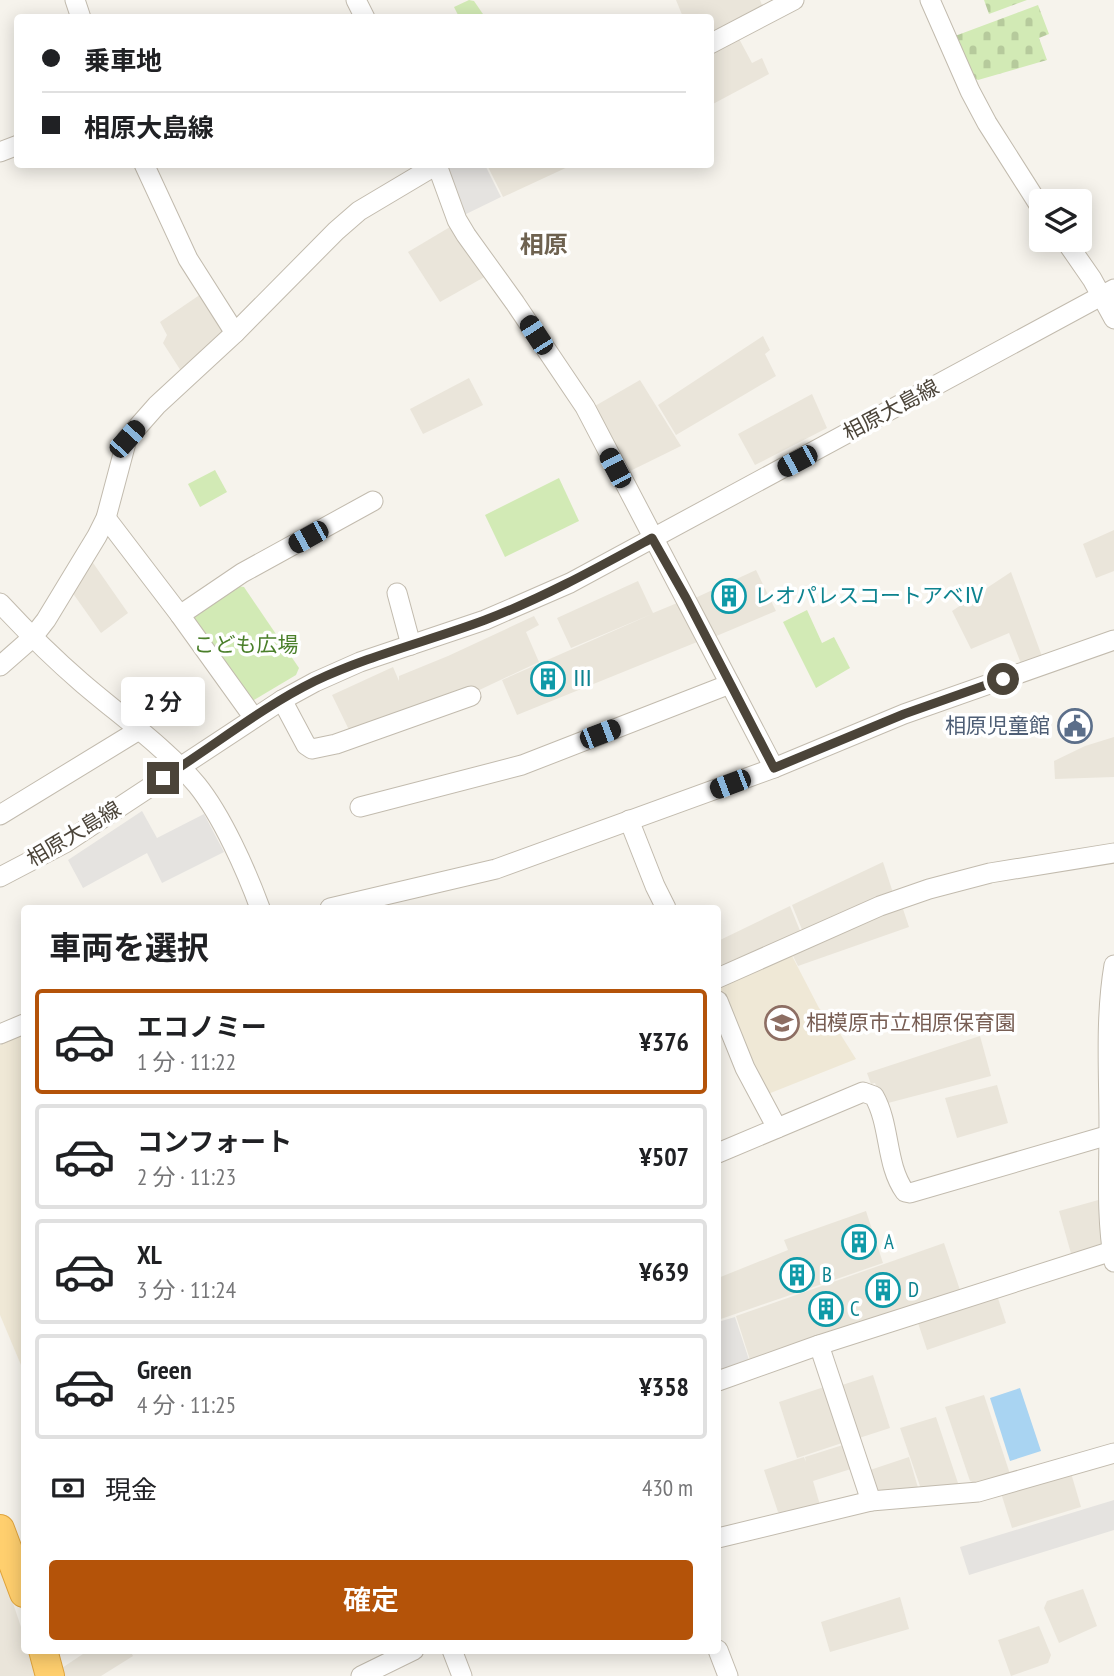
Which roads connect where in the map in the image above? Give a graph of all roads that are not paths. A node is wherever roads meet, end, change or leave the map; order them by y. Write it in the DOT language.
graph roads {
  1 [pos="794,0"];
  2 [pos="930,0"];
  3 [pos="768,6"];
  4 [pos="714,41"];
  5 [pos="146,168"];
  6 [pos="433,168"];
  7 [pos="439,168"];
  8 [pos="1029,189"];
  9 [pos="1075,252"];
  10 [pos="1108,293"];
  11 [pos="1114,319"];
  12 [pos="234,333"];
  13 [pos="373,501"];
  14 [pos="106,518"];
  15 [pos="652,538"];
  16 [pos="397,593"];
  17 [pos="0,603"];
  18 [pos="180,615"];
  19 [pos="32,638"];
  20 [pos="1114,640"];
  21 [pos="411,645"];
  22 [pos="0,666"];
  23 [pos="730,684"];
  24 [pos="471,696"];
  25 [pos="282,700"];
  26 [pos="254,718"];
  27 [pos="139,730"];
  28 [pos="180,768"];
  29 [pos="774,768"];
  30 [pos="360,807"];
  31 [pos="0,815"];
  32 [pos="629,820"];
  33 [pos="1114,853"];
  34 [pos="0,877"];
  35 [pos="259,905"];
  36 [pos="364,905"];
  37 [pos="664,905"];
  38 [pos="1114,965"];
  39 [pos="721,977"];
  40 [pos="721,1012"];
  41 [pos="21,1025"];
  42 [pos="0,1034"];
  43 [pos="1111,1077"];
  44 [pos="777,1128"];
  45 [pos="1109,1135"];
  46 [pos="721,1152"];
  47 [pos="1113,1256"];
  48 [pos="819,1345"];
  49 [pos="721,1380"];
  50 [pos="1114,1453"];
  51 [pos="871,1501"];
  52 [pos="0,1529"];
  53 [pos="721,1537"];
  54 [pos="21,1585"];
  55 [pos="44,1654"];
  56 [pos="406,1654"];
  57 [pos="454,1654"];
  58 [pos="720,1654"];
  59 [pos="50,1676"];
  60 [pos="361,1676"];
  61 [pos="462,1676"];
  62 [pos="728,1676"];
  1 -- 3 [label="street"];
  2 -- 8 [label="street"];
  3 -- 4 [label="street"];
  5 -- 12 [label="street"];
  6 -- 12 [label="street"];
  7 -- 15 [label="street"];
  9 -- 10 [label="street"];
  10 -- 11 [label="street"];
  10 -- 15 [label="street, 相原大島線"];
  12 -- 14 [label="street"];
  13 -- 18 [label="street"];
  14 -- 18 [label="street"];
  14 -- 19 [label="street"];
  15 -- 21 [label="street, 相原大島線"];
  15 -- 23 [label="street"];
  16 -- 21 [label="street"];
  17 -- 19 [label="street"];
  18 -- 26 [label="street"];
  19 -- 22 [label="street"];
  19 -- 27 [label="street"];
  20 -- 29 [label="street"];
  21 -- 25 [label="street, 相原大島線"];
  23 -- 29 [label="street"];
  23 -- 30 [label="street"];
  24 -- 25 [label="street"];
  25 -- 26 [label="street, 相原大島線"];
  26 -- 28 [label="street, 相原大島線"];
  27 -- 28 [label="street"];
  27 -- 31 [label="street"];
  28 -- 34 [label="street, 相原大島線"];
  28 -- 35 [label="street"];
  29 -- 32 [label="street"];
  32 -- 36 [label="street"];
  32 -- 37 [label="street"];
  33 -- 39 [label="street"];
  38 -- 43 [label="street"];
  40 -- 44 [label="street"];
  41 -- 42 [label="street"];
  43 -- 45 [label="street"];
  44 -- 45 [label="street"];
  44 -- 46 [label="street"];
  45 -- 47 [label="street"];
  47 -- 48 [label="street"];
  48 -- 49 [label="street"];
  48 -- 51 [label="street"];
  50 -- 51 [label="street"];
  51 -- 53 [label="street"];
  52 -- 54 [label="highway"];
  55 -- 59 [label="highway"];
  56 -- 60 [label="street"];
  57 -- 61 [label="street"];
  58 -- 62 [label="street"];
}
